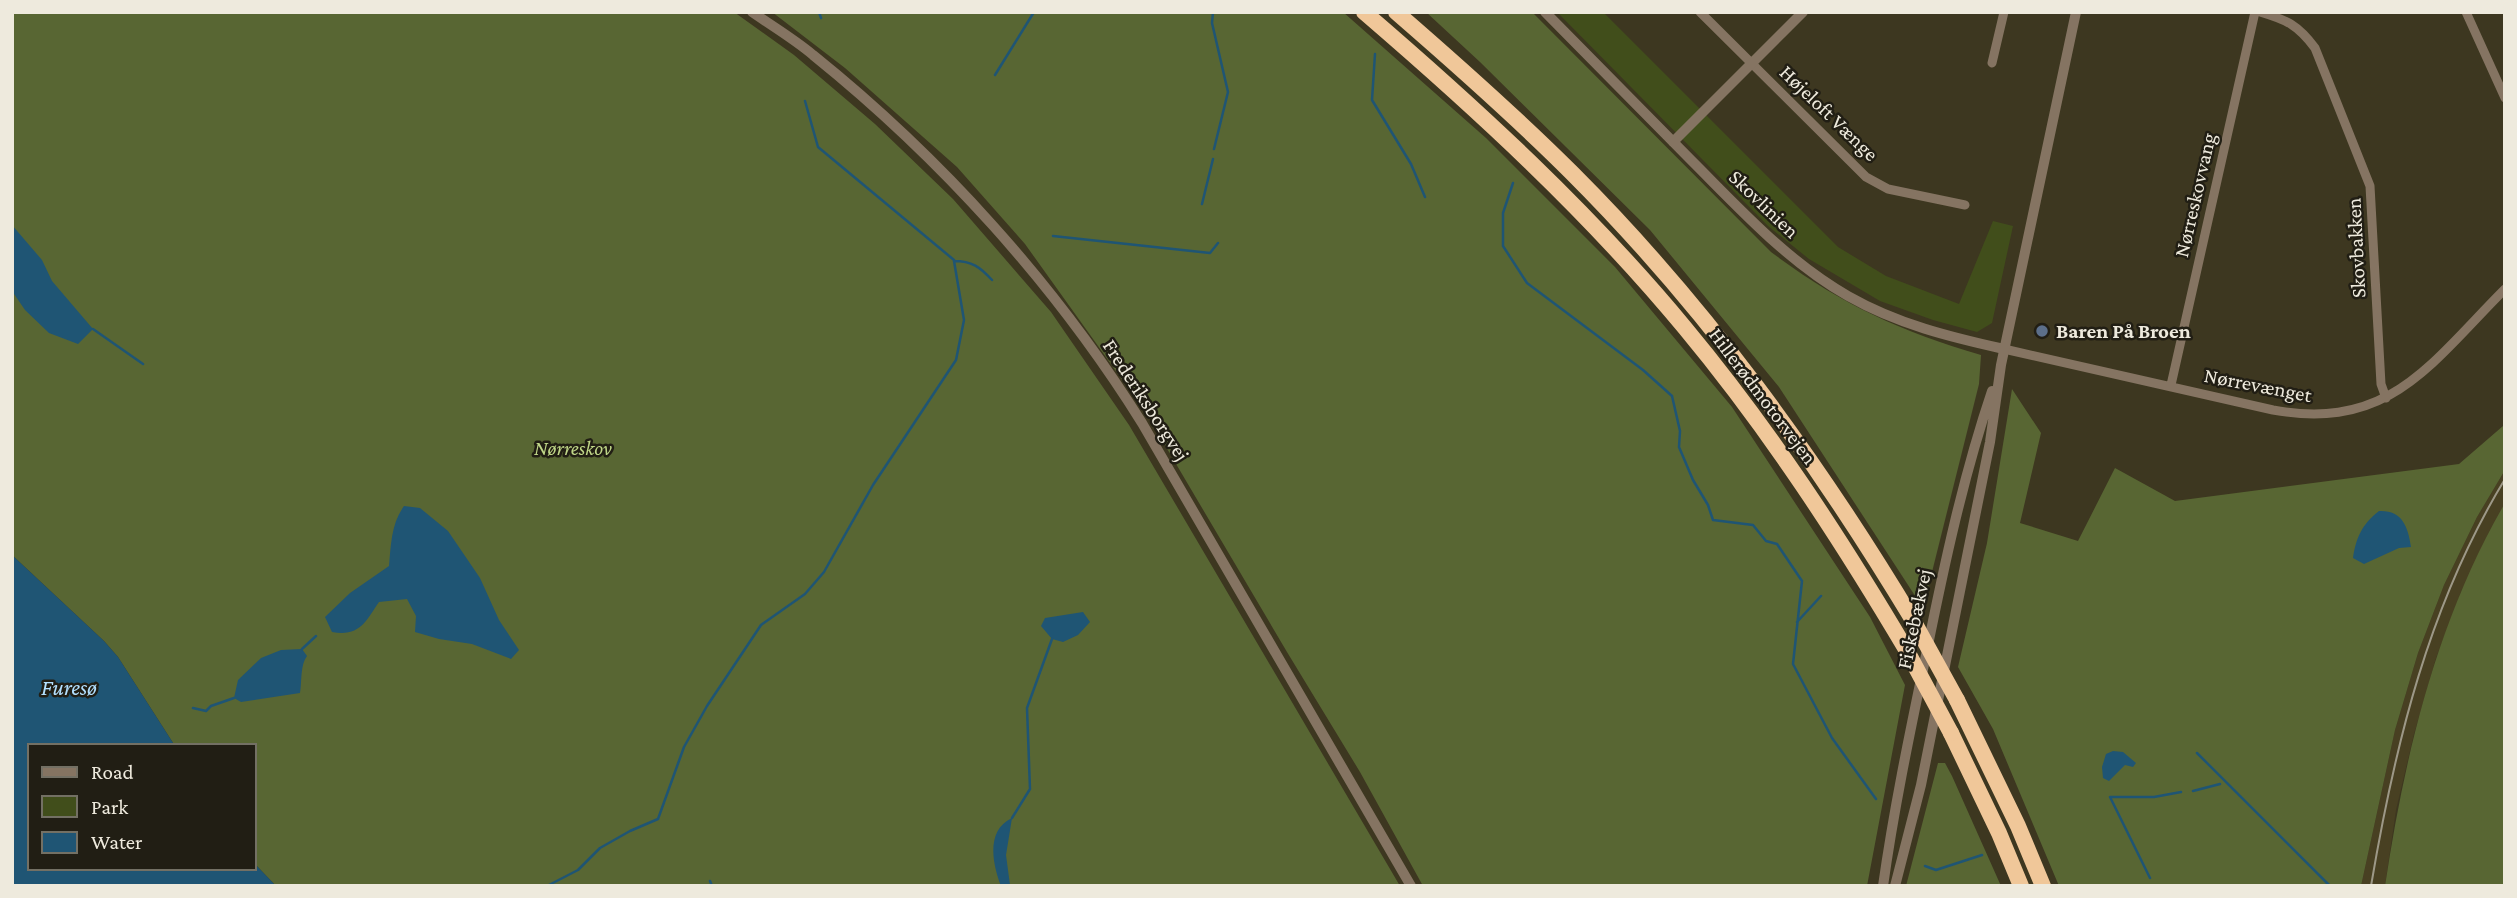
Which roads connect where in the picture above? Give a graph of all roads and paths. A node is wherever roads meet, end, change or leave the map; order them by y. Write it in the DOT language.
graph roads {
  1 [pos="752,12"];
  2 [pos="1364,12"];
  3 [pos="1396,12"];
  4 [pos="1545,12"];
  5 [pos="1700,12"];
  6 [pos="1802,12"];
  7 [pos="2004,12"];
  8 [pos="2076,12"];
  9 [pos="2257,12"];
  10 [pos="2466,12"];
  11 [pos="1992,63"];
  12 [pos="1751,64"];
  13 [pos="2505,98"];
  14 [pos="1673,142"];
  15 [pos="1965,205"];
  16 [pos="2505,289"];
  17 [pos="2004,349"];
  18 [pos="2001,365"];
  19 [pos="2171,386"];
  20 [pos="2386,398"];
  21 [pos="1411,886"];
  22 [pos="1883,886"];
  23 [pos="1895,886"];
  24 [pos="2021,886"];
  25 [pos="2043,886"];
  1 -- 21 [label="street, Frederiksborgvej"];
  2 -- 24 [label="highway, Hillerødmotorvejen, bridge"];
  3 -- 25 [label="highway, Hillerødmotorvejen, bridge"];
  4 -- 14 [label="street, Skovlinien"];
  5 -- 12 [label="street, Højeloft Vænge"];
  6 -- 12 [label="street, Højeloft Vænge"];
  7 -- 11 [label="street"];
  8 -- 17 [label="street, Fiskebækvej"];
  9 -- 19 [label="street, Nørreskovvang"];
  9 -- 20 [label="street, Skovbakken"];
  10 -- 13 [label="street"];
  12 -- 14 [label="street, Højeloft Vænge"];
  12 -- 15 [label="street, Højeloft Vænge"];
  14 -- 17 [label="street, Skovlinien"];
  16 -- 20 [label="street, Nørrevænget"];
  17 -- 18 [label="street, Fiskebækvej"];
  17 -- 19 [label="street, Nørrevænget"];
  18 -- 22 [label="street, Fiskebækvej"];
  18 -- 23 [label="street, Fiskebækvej"];
  19 -- 20 [label="street, Nørrevænget"];
}
